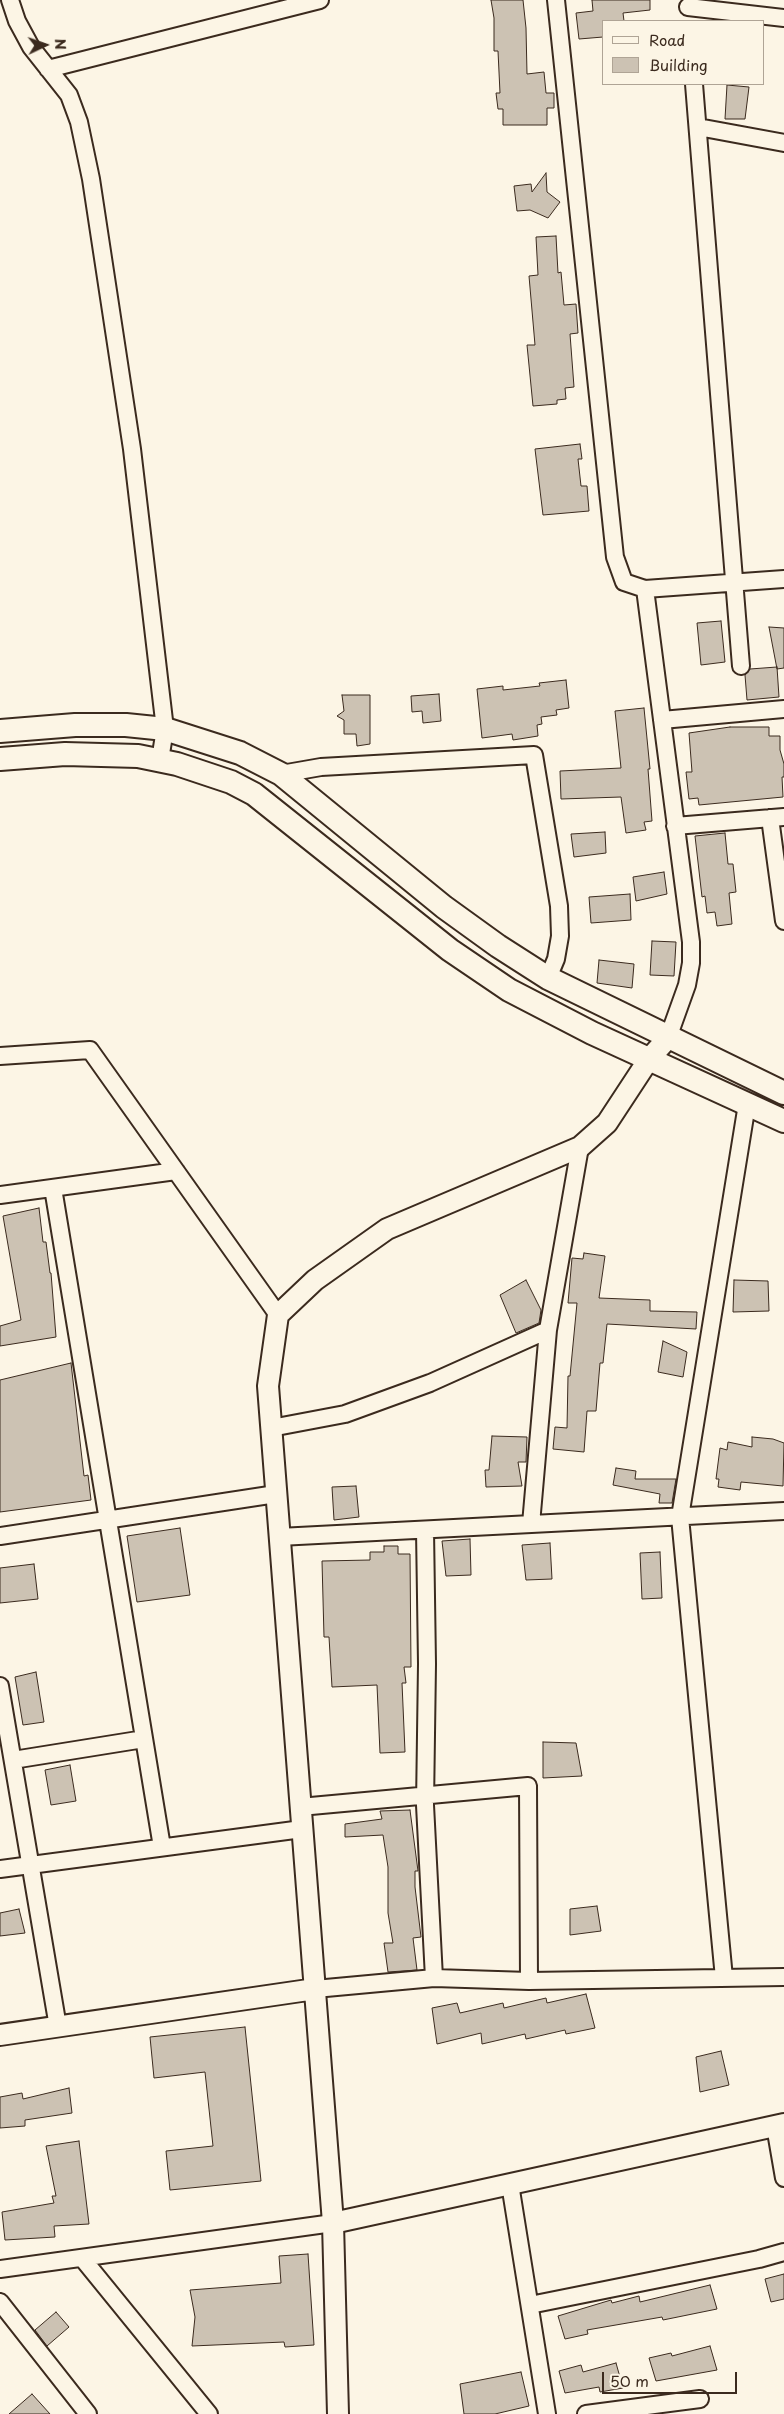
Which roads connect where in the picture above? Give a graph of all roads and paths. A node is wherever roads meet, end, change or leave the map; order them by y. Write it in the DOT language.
graph roads {
  1 [pos="10,0"];
  2 [pos="320,0"];
  3 [pos="556,0"];
  4 [pos="688,10"];
  5 [pos="784,18"];
  6 [pos="48,69"];
  7 [pos="694,85"];
  8 [pos="698,127"];
  9 [pos="784,143"];
  10 [pos="784,579"];
  11 [pos="733,582"];
  12 [pos="645,588"];
  13 [pos="741,666"];
  14 [pos="784,709"];
  15 [pos="662,720"];
  16 [pos="165,729"];
  17 [pos="0,731"];
  18 [pos="0,759"];
  19 [pos="160,760"];
  20 [pos="281,774"];
  21 [pos="777,817"];
  22 [pos="676,826"];
  23 [pos="784,921"];
  24 [pos="548,978"];
  25 [pos="668,1038"];
  26 [pos="0,1056"];
  27 [pos="649,1059"];
  28 [pos="784,1093"];
  29 [pos="747,1104"];
  30 [pos="784,1121"];
  31 [pos="580,1147"];
  32 [pos="176,1171"];
  33 [pos="53,1188"];
  34 [pos="0,1195"];
  35 [pos="278,1316"];
  36 [pos="548,1330"];
  37 [pos="271,1428"];
  38 [pos="276,1494"];
  39 [pos="784,1511"];
  40 [pos="680,1516"];
  41 [pos="108,1520"];
  42 [pos="531,1524"];
  43 [pos="425,1530"];
  44 [pos="0,1536"];
  45 [pos="279,1538"];
  46 [pos="0,1686"];
  47 [pos="144,1738"];
  48 [pos="12,1760"];
  49 [pos="425,1795"];
  50 [pos="300,1807"];
  51 [pos="302,1829"];
  52 [pos="162,1847"];
  53 [pos="30,1865"];
  54 [pos="0,1869"];
  55 [pos="784,1977"];
  56 [pos="434,1978"];
  57 [pos="724,1978"];
  58 [pos="530,1981"];
  59 [pos="315,1989"];
  60 [pos="58,2027"];
  61 [pos="0,2035"];
  62 [pos="779,2125"];
  63 [pos="784,2178"];
  64 [pos="510,2184"];
  65 [pos="333,2223"];
  66 [pos="784,2252"];
  67 [pos="82,2258"];
  68 [pos="0,2269"];
  69 [pos="0,2302"];
  70 [pos="530,2305"];
  71 [pos="700,2399"];
  72 [pos="88,2414"];
  73 [pos="209,2414"];
  74 [pos="338,2414"];
  75 [pos="547,2414"];
  76 [pos="586,2414"];
  1 -- 6 [label="street"];
  2 -- 6 [label="street"];
  3 -- 12 [label="street"];
  4 -- 5 [label="street"];
  6 -- 16 [label="street"];
  7 -- 8 [label="street"];
  8 -- 9 [label="street"];
  8 -- 11 [label="street"];
  10 -- 11 [label="street"];
  11 -- 12 [label="street"];
  11 -- 13 [label="street"];
  12 -- 15 [label="street"];
  14 -- 15 [label="street"];
  15 -- 22 [label="street"];
  16 -- 17 [label="main road"];
  16 -- 19 [label="street"];
  16 -- 20 [label="main road"];
  18 -- 19 [label="main road"];
  19 -- 27 [label="main road"];
  20 -- 24 [label="main road"];
  20 -- 24 [label="street"];
  21 -- 22 [label="street"];
  21 -- 23 [label="street"];
  22 -- 25 [label="street"];
  24 -- 25 [label="main road"];
  25 -- 27 [label="street"];
  25 -- 28 [label="main road"];
  26 -- 32 [label="street"];
  27 -- 29 [label="main road"];
  27 -- 31 [label="street"];
  29 -- 30 [label="main road"];
  29 -- 40 [label="street"];
  31 -- 35 [label="street"];
  31 -- 36 [label="street"];
  32 -- 33 [label="street"];
  32 -- 35 [label="street"];
  33 -- 34 [label="street"];
  33 -- 41 [label="street"];
  35 -- 37 [label="street"];
  36 -- 37 [label="street"];
  36 -- 42 [label="street"];
  37 -- 38 [label="street"];
  38 -- 41 [label="street"];
  38 -- 45 [label="street"];
  39 -- 40 [label="street"];
  40 -- 42 [label="street"];
  40 -- 57 [label="street"];
  41 -- 44 [label="street"];
  41 -- 47 [label="street"];
  42 -- 43 [label="street"];
  43 -- 45 [label="street"];
  43 -- 49 [label="street"];
  45 -- 50 [label="street"];
  46 -- 48 [label="street"];
  47 -- 48 [label="street"];
  47 -- 52 [label="street"];
  48 -- 53 [label="street"];
  49 -- 50 [label="street"];
  49 -- 56 [label="street"];
  49 -- 58 [label="street"];
  50 -- 51 [label="street"];
  51 -- 52 [label="street"];
  51 -- 59 [label="street"];
  52 -- 53 [label="street"];
  53 -- 54 [label="street"];
  53 -- 60 [label="street"];
  55 -- 57 [label="street"];
  56 -- 58 [label="street"];
  56 -- 59 [label="street"];
  57 -- 58 [label="street"];
  59 -- 60 [label="street"];
  59 -- 65 [label="street"];
  60 -- 61 [label="street"];
  62 -- 63 [label="street"];
  62 -- 64 [label="street"];
  64 -- 65 [label="street"];
  64 -- 70 [label="street"];
  65 -- 67 [label="street"];
  65 -- 74 [label="street"];
  66 -- 70 [label="street"];
  67 -- 68 [label="street"];
  67 -- 73 [label="street"];
  69 -- 72 [label="street"];
  70 -- 75 [label="street"];
  71 -- 76 [label="street"];
}
